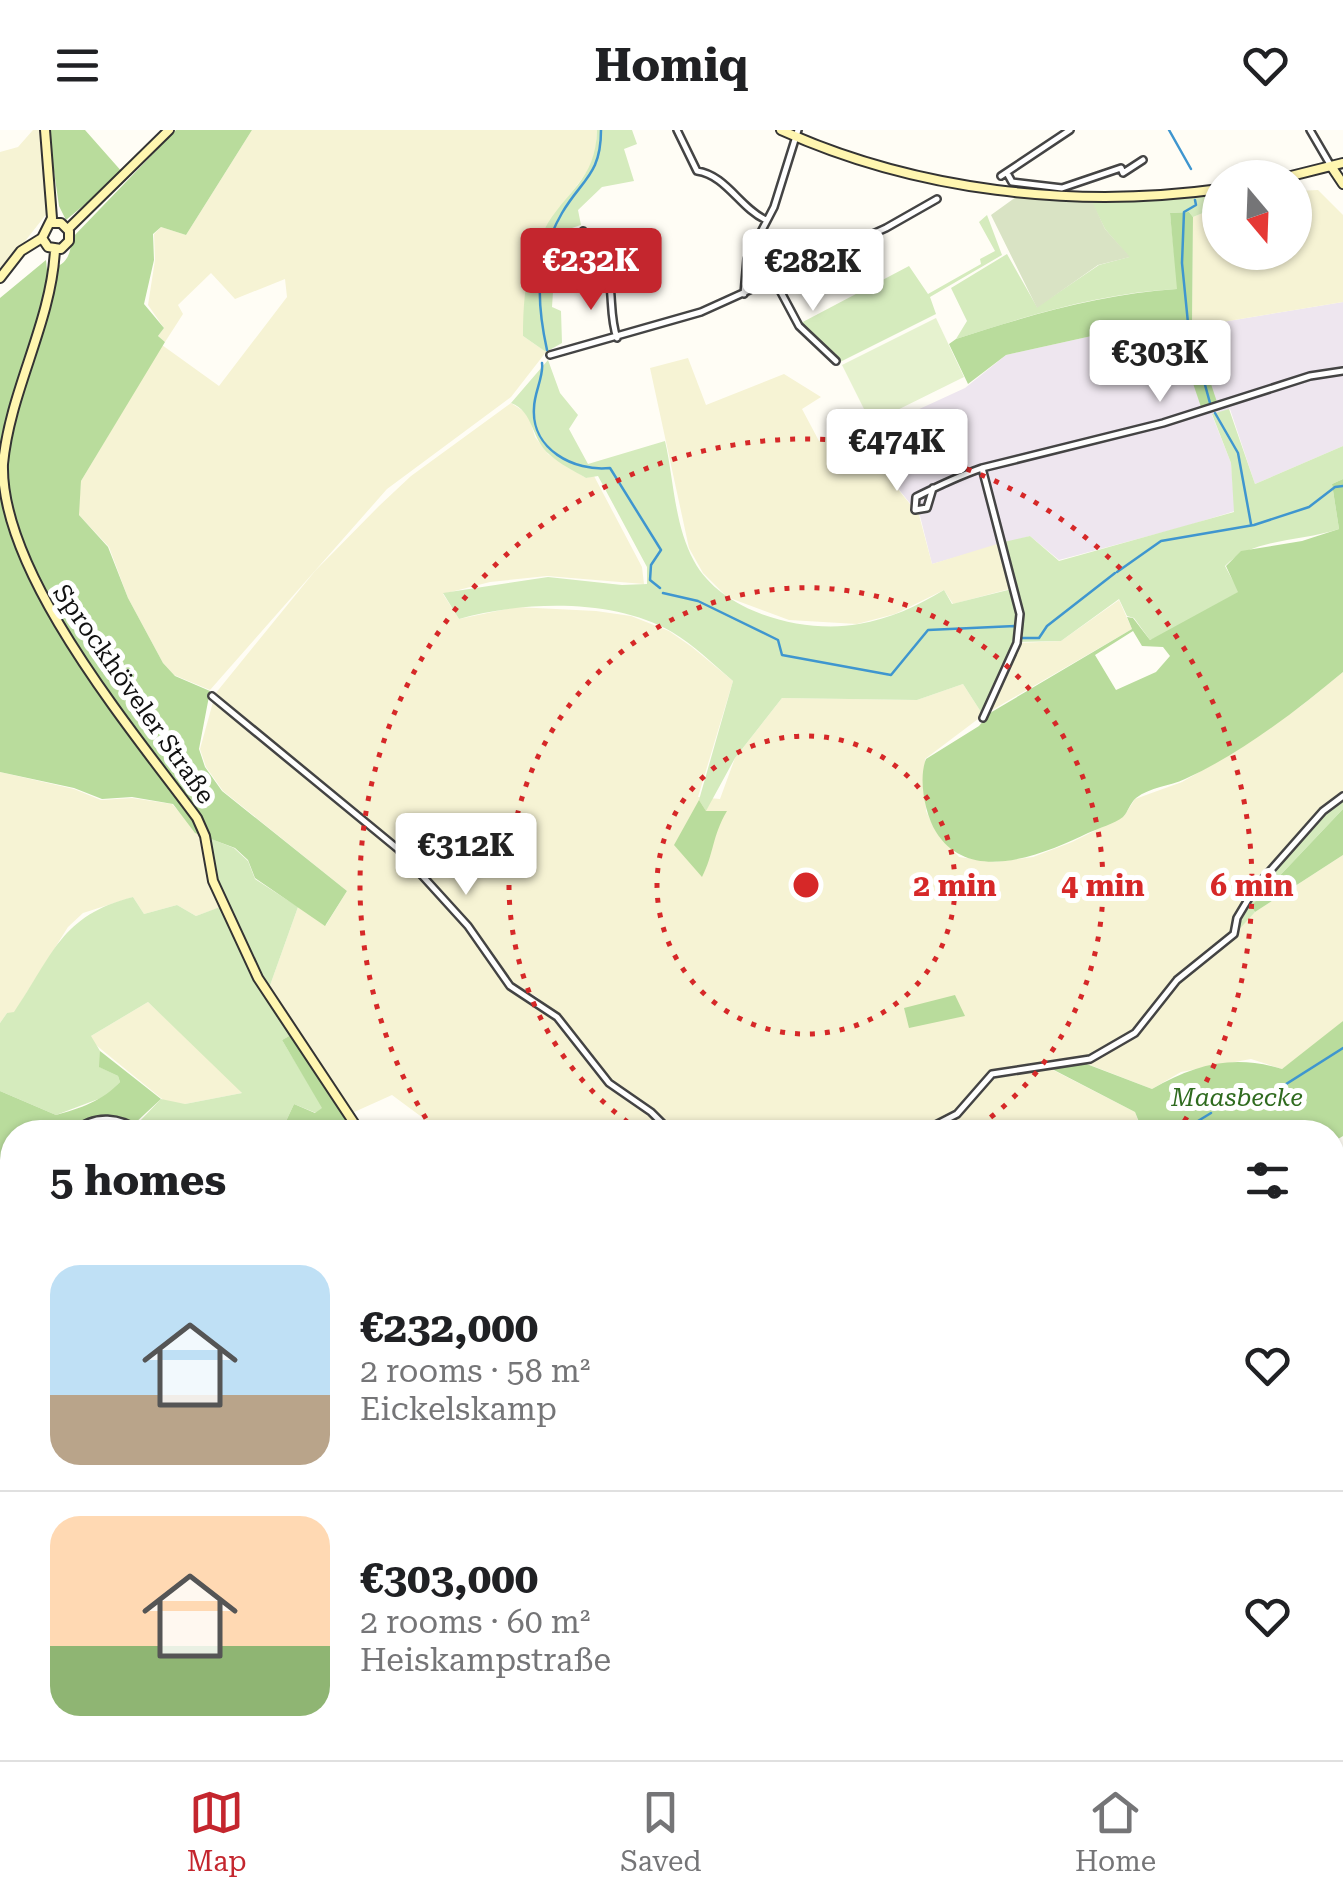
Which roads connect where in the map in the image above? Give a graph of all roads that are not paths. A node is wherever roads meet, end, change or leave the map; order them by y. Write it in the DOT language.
graph roads {
  1 [pos="46,130"];
  2 [pos="169,130"];
  3 [pos="677,130"];
  4 [pos="780,130"];
  5 [pos="1070,130"];
  6 [pos="1310,130"];
  7 [pos="797,134"];
  8 [pos="1144,160"];
  9 [pos="1343,162"];
  10 [pos="1332,166"];
  11 [pos="1312,171"];
  12 [pos="1343,184"];
  13 [pos="1202,191"];
  14 [pos="937,199"];
  15 [pos="766,220"];
  16 [pos="52,222"];
  17 [pos="68,228"];
  18 [pos="583,231"];
  19 [pos="42,238"];
  20 [pos="55,250"];
  21 [pos="617,251"];
  22 [pos="0,278"];
  23 [pos="774,280"];
  24 [pos="611,282"];
  25 [pos="744,294"];
  26 [pos="618,338"];
  27 [pos="550,355"];
  28 [pos="836,361"];
  29 [pos="1343,371"];
  30 [pos="982,468"];
  31 [pos="933,488"];
  32 [pos="212,696"];
  33 [pos="983,718"];
  34 [pos="1343,796"];
  35 [pos="352,1120"];
  36 [pos="659,1120"];
  37 [pos="945,1120"];
  1 -- 16 [label="street"];
  2 -- 17 [label="street, Sprockhöveler Straße"];
  3 -- 15 [label="street"];
  4 -- 7 [label="street"];
  5 -- 8 [label="street"];
  6 -- 10 [label="street"];
  7 -- 13 [label="street"];
  7 -- 15 [label="street"];
  9 -- 10 [label="street"];
  10 -- 11 [label="street"];
  10 -- 12 [label="street"];
  14 -- 23 [label="street"];
  15 -- 25 [label="street"];
  16 -- 17 [label="street"];
  16 -- 19 [label="street"];
  17 -- 20 [label="street, Sprockhöveler Straße"];
  18 -- 24 [label="street"];
  19 -- 20 [label="street"];
  19 -- 22 [label="street"];
  20 -- 35 [label="street, Sprockhöveler Straße"];
  21 -- 24 [label="street"];
  23 -- 25 [label="street"];
  23 -- 28 [label="street"];
  24 -- 26 [label="street"];
  25 -- 26 [label="street"];
  26 -- 27 [label="street"];
  29 -- 30 [label="street"];
  30 -- 31 [label="street"];
  30 -- 33 [label="street"];
  31 -- 31 [label="street"];
  32 -- 36 [label="street"];
  34 -- 37 [label="street"];
}
